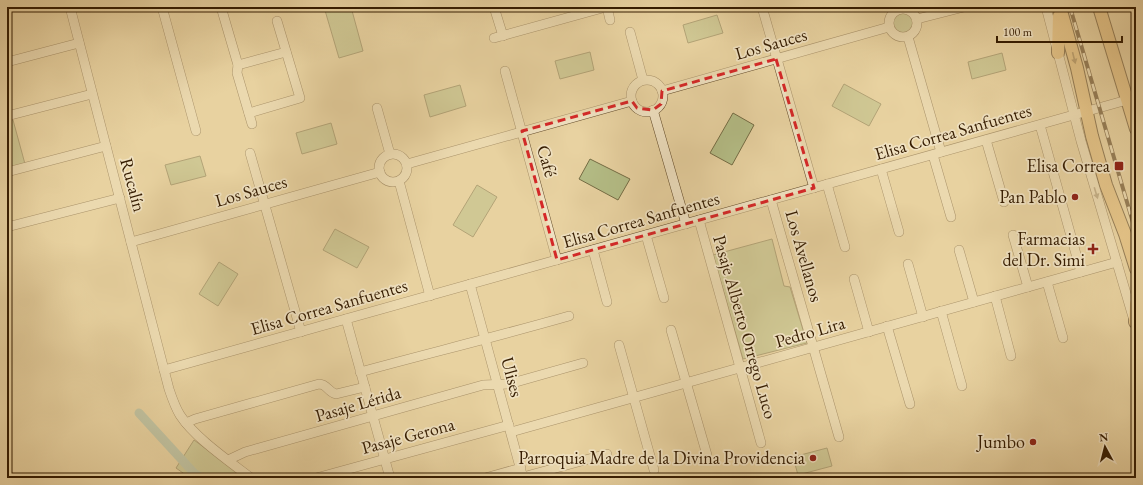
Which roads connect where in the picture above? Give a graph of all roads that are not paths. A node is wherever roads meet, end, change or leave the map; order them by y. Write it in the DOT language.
graph roads {
  1 [pos="70,7"];
  2 [pos="162,7"];
  3 [pos="221,7"];
  4 [pos="494,7"];
  5 [pos="606,7"];
  6 [pos="762,7"];
  7 [pos="964,7"];
  8 [pos="1046,7"];
  9 [pos="1059,7"];
  10 [pos="1099,7"];
  11 [pos="900,8"];
  12 [pos="917,19"];
  13 [pos="610,20"];
  14 [pos="277,21"];
  15 [pos="889,27"];
  16 [pos="630,32"];
  17 [pos="908,37"];
  18 [pos="79,43"];
  19 [pos="286,52"];
  20 [pos="1058,53"];
  21 [pos="776,59"];
  22 [pos="7,62"];
  23 [pos="238,65"];
  24 [pos="505,71"];
  25 [pos="644,80"];
  26 [pos="662,91"];
  27 [pos="92,94"];
  28 [pos="632,100"];
  29 [pos="1127,100"];
  30 [pos="377,108"];
  31 [pos="653,110"];
  32 [pos="1086,112"];
  33 [pos="249,113"];
  34 [pos="1074,115"];
  35 [pos="7,116"];
  36 [pos="252,124"];
  37 [pos="1040,125"];
  38 [pos="1136,130"];
  39 [pos="196,131"];
  40 [pos="522,131"];
  41 [pos="986,140"];
  42 [pos="106,146"];
  43 [pos="250,153"];
  44 [pos="938,153"];
  45 [pos="390,154"];
  46 [pos="407,164"];
  47 [pos="881,169"];
  48 [pos="7,172"];
  49 [pos="380,172"];
  50 [pos="399,181"];
  51 [pos="827,184"];
  52 [pos="814,188"];
  53 [pos="120,198"];
  54 [pos="772,200"];
  55 [pos="1004,202"];
  56 [pos="265,204"];
  57 [pos="951,217"];
  58 [pos="699,220"];
  59 [pos="686,224"];
  60 [pos="7,227"];
  61 [pos="899,232"];
  62 [pos="646,235"];
  63 [pos="1013,235"];
  64 [pos="131,242"];
  65 [pos="845,247"];
  66 [pos="593,250"];
  67 [pos="959,250"];
  68 [pos="558,260"];
  69 [pos="1117,262"];
  70 [pos="908,264"];
  71 [pos="1136,269"];
  72 [pos="1081,272"];
  73 [pos="854,279"];
  74 [pos="1047,282"];
  75 [pos="470,284"];
  76 [pos="1028,287"];
  77 [pos="430,296"];
  78 [pos="995,296"];
  79 [pos="664,298"];
  80 [pos="607,302"];
  81 [pos="974,302"];
  82 [pos="1136,304"];
  83 [pos="941,311"];
  84 [pos="569,316"];
  85 [pos="923,317"];
  86 [pos="346,319"];
  87 [pos="1135,324"];
  88 [pos="888,326"];
  89 [pos="671,330"];
  90 [pos="301,332"];
  91 [pos="869,332"];
  92 [pos="1063,338"];
  93 [pos="485,339"];
  94 [pos="619,345"];
  95 [pos="814,347"];
  96 [pos="1011,356"];
  97 [pos="583,363"];
  98 [pos="740,368"];
  99 [pos="164,370"];
  100 [pos="360,372"];
  101 [pos="686,383"];
  102 [pos="498,384"];
  103 [pos="962,386"];
  104 [pos="364,387"];
  105 [pos="634,398"];
  106 [pos="910,404"];
  107 [pos="373,416"];
  108 [pos="186,423"];
  109 [pos="510,428"];
  110 [pos="839,437"];
  111 [pos="761,443"];
  112 [pos="607,454"];
  113 [pos="707,455"];
  114 [pos="385,459"];
  115 [pos="228,460"];
  116 [pos="654,470"];
  117 [pos="522,474"];
  118 [pos="251,478"];
  119 [pos="316,478"];
  120 [pos="390,478"];
  121 [pos="485,478"];
  1 -- 18 [label="street, Rucalín"];
  2 -- 39 [label="street"];
  3 -- 23 [label="street"];
  4 -- 5 [label="street"];
  5 -- 13 [label="street"];
  6 -- 21 [label="street"];
  7 -- 12 [label="street"];
  8 -- 20 [label="street"];
  9 -- 20 [label="main road"];
  9 -- 32 [label="main road, one-way"];
  10 -- 29 [label="main road"];
  11 -- 12 [label="street"];
  11 -- 15 [label="street"];
  12 -- 17 [label="street"];
  14 -- 19 [label="street"];
  15 -- 17 [label="street"];
  15 -- 21 [label="street, Los Sauces"];
  16 -- 25 [label="street"];
  17 -- 44 [label="street"];
  18 -- 22 [label="street"];
  18 -- 27 [label="street, Rucalín"];
  19 -- 23 [label="street"];
  19 -- 33 [label="street"];
  20 -- 34 [label="street"];
  21 -- 26 [label="street, Los Sauces"];
  21 -- 52 [label="street"];
  23 -- 33 [label="street"];
  24 -- 40 [label="street, Café"];
  25 -- 26 [label="street"];
  25 -- 28 [label="street"];
  26 -- 31 [label="street"];
  27 -- 35 [label="street"];
  27 -- 42 [label="street, Rucalín"];
  28 -- 31 [label="street"];
  28 -- 40 [label="street"];
  29 -- 32 [label="street, Elisa Correa Sanfuentes"];
  29 -- 38 [label="main road"];
  30 -- 45 [label="street"];
  31 -- 59 [label="street"];
  32 -- 34 [label="street, Elisa Correa Sanfuentes"];
  32 -- 71 [label="main road"];
  33 -- 36 [label="street"];
  34 -- 37 [label="street, Elisa Correa Sanfuentes"];
  34 -- 69 [label="street, one-way"];
  37 -- 41 [label="street, Elisa Correa Sanfuentes"];
  37 -- 72 [label="street"];
  40 -- 46 [label="street"];
  40 -- 68 [label="street, Café"];
  41 -- 44 [label="street, Elisa Correa Sanfuentes"];
  41 -- 55 [label="street"];
  42 -- 48 [label="street"];
  42 -- 53 [label="street, Rucalín"];
  43 -- 56 [label="street"];
  44 -- 47 [label="street, Elisa Correa Sanfuentes"];
  44 -- 57 [label="street"];
  45 -- 46 [label="street"];
  45 -- 49 [label="street"];
  46 -- 50 [label="street"];
  47 -- 51 [label="street, Elisa Correa Sanfuentes"];
  47 -- 61 [label="street"];
  49 -- 50 [label="street"];
  49 -- 56 [label="street, Los Sauces"];
  50 -- 77 [label="street"];
  51 -- 52 [label="street, Elisa Correa Sanfuentes"];
  51 -- 65 [label="street"];
  52 -- 54 [label="street, Elisa Correa Sanfuentes"];
  53 -- 60 [label="street"];
  53 -- 64 [label="street, Rucalín"];
  54 -- 58 [label="street, Elisa Correa Sanfuentes"];
  54 -- 95 [label="street, Los Avellanos"];
  56 -- 64 [label="street, Los Sauces"];
  56 -- 90 [label="street"];
  58 -- 59 [label="street, Elisa Correa Sanfuentes"];
  58 -- 98 [label="street, Pasaje Alberto Orrego Luco"];
  59 -- 62 [label="street, Elisa Correa Sanfuentes"];
  62 -- 66 [label="street, Elisa Correa Sanfuentes"];
  62 -- 79 [label="street"];
  63 -- 76 [label="street"];
  64 -- 99 [label="street, Rucalín"];
  66 -- 68 [label="street, Elisa Correa Sanfuentes"];
  66 -- 80 [label="street"];
  67 -- 81 [label="street"];
  68 -- 75 [label="street, Elisa Correa Sanfuentes"];
  69 -- 72 [label="street, Pedro Lira"];
  69 -- 87 [label="street"];
  70 -- 85 [label="street"];
  72 -- 74 [label="street, Pedro Lira"];
  73 -- 91 [label="street"];
  74 -- 76 [label="street, Pedro Lira"];
  74 -- 92 [label="street"];
  75 -- 77 [label="street, Elisa Correa Sanfuentes"];
  75 -- 93 [label="street, Ulises"];
  76 -- 78 [label="street, Pedro Lira"];
  77 -- 86 [label="street, Elisa Correa Sanfuentes"];
  78 -- 81 [label="street, Pedro Lira"];
  78 -- 96 [label="street"];
  81 -- 83 [label="street, Pedro Lira"];
  82 -- 87 [label="main road"];
  83 -- 85 [label="street, Pedro Lira"];
  83 -- 103 [label="street"];
  84 -- 93 [label="street"];
  85 -- 88 [label="street, Pedro Lira"];
  86 -- 90 [label="street, Elisa Correa Sanfuentes"];
  86 -- 100 [label="street"];
  88 -- 91 [label="street, Pedro Lira"];
  88 -- 106 [label="street"];
  89 -- 101 [label="street"];
  90 -- 99 [label="street, Elisa Correa Sanfuentes"];
  91 -- 95 [label="street, Pedro Lira"];
  93 -- 100 [label="street"];
  93 -- 102 [label="street, Ulises"];
  94 -- 105 [label="street"];
  95 -- 98 [label="street, Pedro Lira"];
  95 -- 110 [label="street, Los Avellanos"];
  97 -- 102 [label="street, Pasaje Lérida"];
  98 -- 101 [label="street, Pedro Lira"];
  98 -- 111 [label="street, Pasaje Alberto Orrego Luco"];
  99 -- 108 [label="street, Rucalín"];
  100 -- 104 [label="street"];
  101 -- 105 [label="street, Pedro Lira"];
  101 -- 113 [label="street"];
  102 -- 107 [label="street, Pasaje Lérida"];
  102 -- 109 [label="street, Ulises"];
  104 -- 107 [label="street"];
  104 -- 108 [label="street"];
  105 -- 109 [label="street, Pedro Lira"];
  105 -- 116 [label="street"];
  107 -- 114 [label="street"];
  107 -- 115 [label="street, Pasaje Lérida"];
  108 -- 115 [label="street, Rucalín"];
  109 -- 114 [label="street, Pasaje Gerona"];
  109 -- 117 [label="street, Ulises"];
  112 -- 117 [label="street"];
  114 -- 119 [label="street, Pasaje Gerona"];
  114 -- 120 [label="street"];
  115 -- 118 [label="street, Rucalín"];
  117 -- 121 [label="street"];
}
